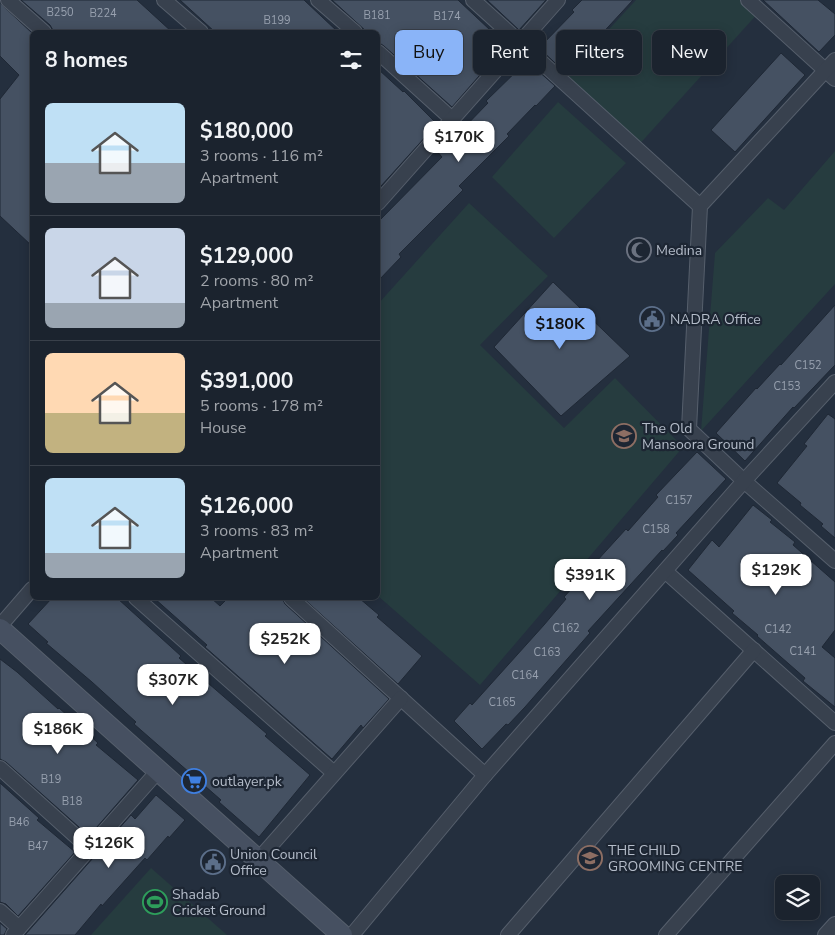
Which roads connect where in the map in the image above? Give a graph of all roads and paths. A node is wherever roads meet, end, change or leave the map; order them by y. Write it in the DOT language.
graph roads {
  1 [pos="9,0"];
  2 [pos="164,0"];
  3 [pos="318,0"];
  4 [pos="473,0"];
  5 [pos="558,0"];
  6 [pos="748,0"];
  7 [pos="42,30"];
  8 [pos="198,30"];
  9 [pos="353,30"];
  10 [pos="507,30"];
  11 [pos="531,30"];
  12 [pos="380,54"];
  13 [pos="835,60"];
  14 [pos="546,66"];
  15 [pos="490,75"];
  16 [pos="830,75"];
  17 [pos="452,118"];
  18 [pos="380,195"];
  19 [pos="700,206"];
  20 [pos="835,382"];
  21 [pos="830,399"];
  22 [pos="744,481"];
  23 [pos="835,561"];
  24 [pos="665,571"];
  25 [pos="30,592"];
  26 [pos="138,600"];
  27 [pos="293,600"];
  28 [pos="0,628"];
  29 [pos="754,650"];
  30 [pos="401,698"];
  31 [pos="835,723"];
  32 [pos="835,743"];
  33 [pos="0,768"];
  34 [pos="158,771"];
  35 [pos="334,773"];
  36 [pos="485,775"];
  37 [pos="90,849"];
  38 [pos="258,860"];
  39 [pos="0,911"];
  40 [pos="835,924"];
  41 [pos="16,931"];
  42 [pos="342,935"];
  43 [pos="352,935"];
  44 [pos="508,935"];
  45 [pos="666,935"];
  46 [pos="825,935"];
  1 -- 7 [label="street"];
  2 -- 8 [label="street"];
  3 -- 9 [label="street"];
  4 -- 10 [label="street"];
  5 -- 11 [label="street"];
  6 -- 16 [label="street"];
  12 -- 17 [label="street"];
  13 -- 16 [label="street"];
  14 -- 19 [label="street"];
  15 -- 17 [label="street"];
  16 -- 19 [label="street"];
  17 -- 18 [label="street"];
  19 -- 22 [label="street"];
  20 -- 21 [label="street"];
  21 -- 22 [label="street"];
  22 -- 23 [label="street"];
  22 -- 24 [label="street"];
  24 -- 29 [label="street"];
  24 -- 36 [label="street"];
  25 -- 28 [label="street"];
  26 -- 35 [label="street"];
  27 -- 30 [label="street"];
  28 -- 34 [label="street"];
  29 -- 31 [label="street"];
  29 -- 44 [label="street"];
  30 -- 35 [label="street"];
  30 -- 36 [label="street"];
  32 -- 45 [label="street"];
  33 -- 37 [label="street"];
  34 -- 37 [label="street"];
  34 -- 38 [label="street"];
  35 -- 38 [label="street"];
  36 -- 43 [label="street"];
  37 -- 41 [label="street"];
  38 -- 42 [label="street"];
  39 -- 41 [label="street"];
  40 -- 46 [label="street"];
}
